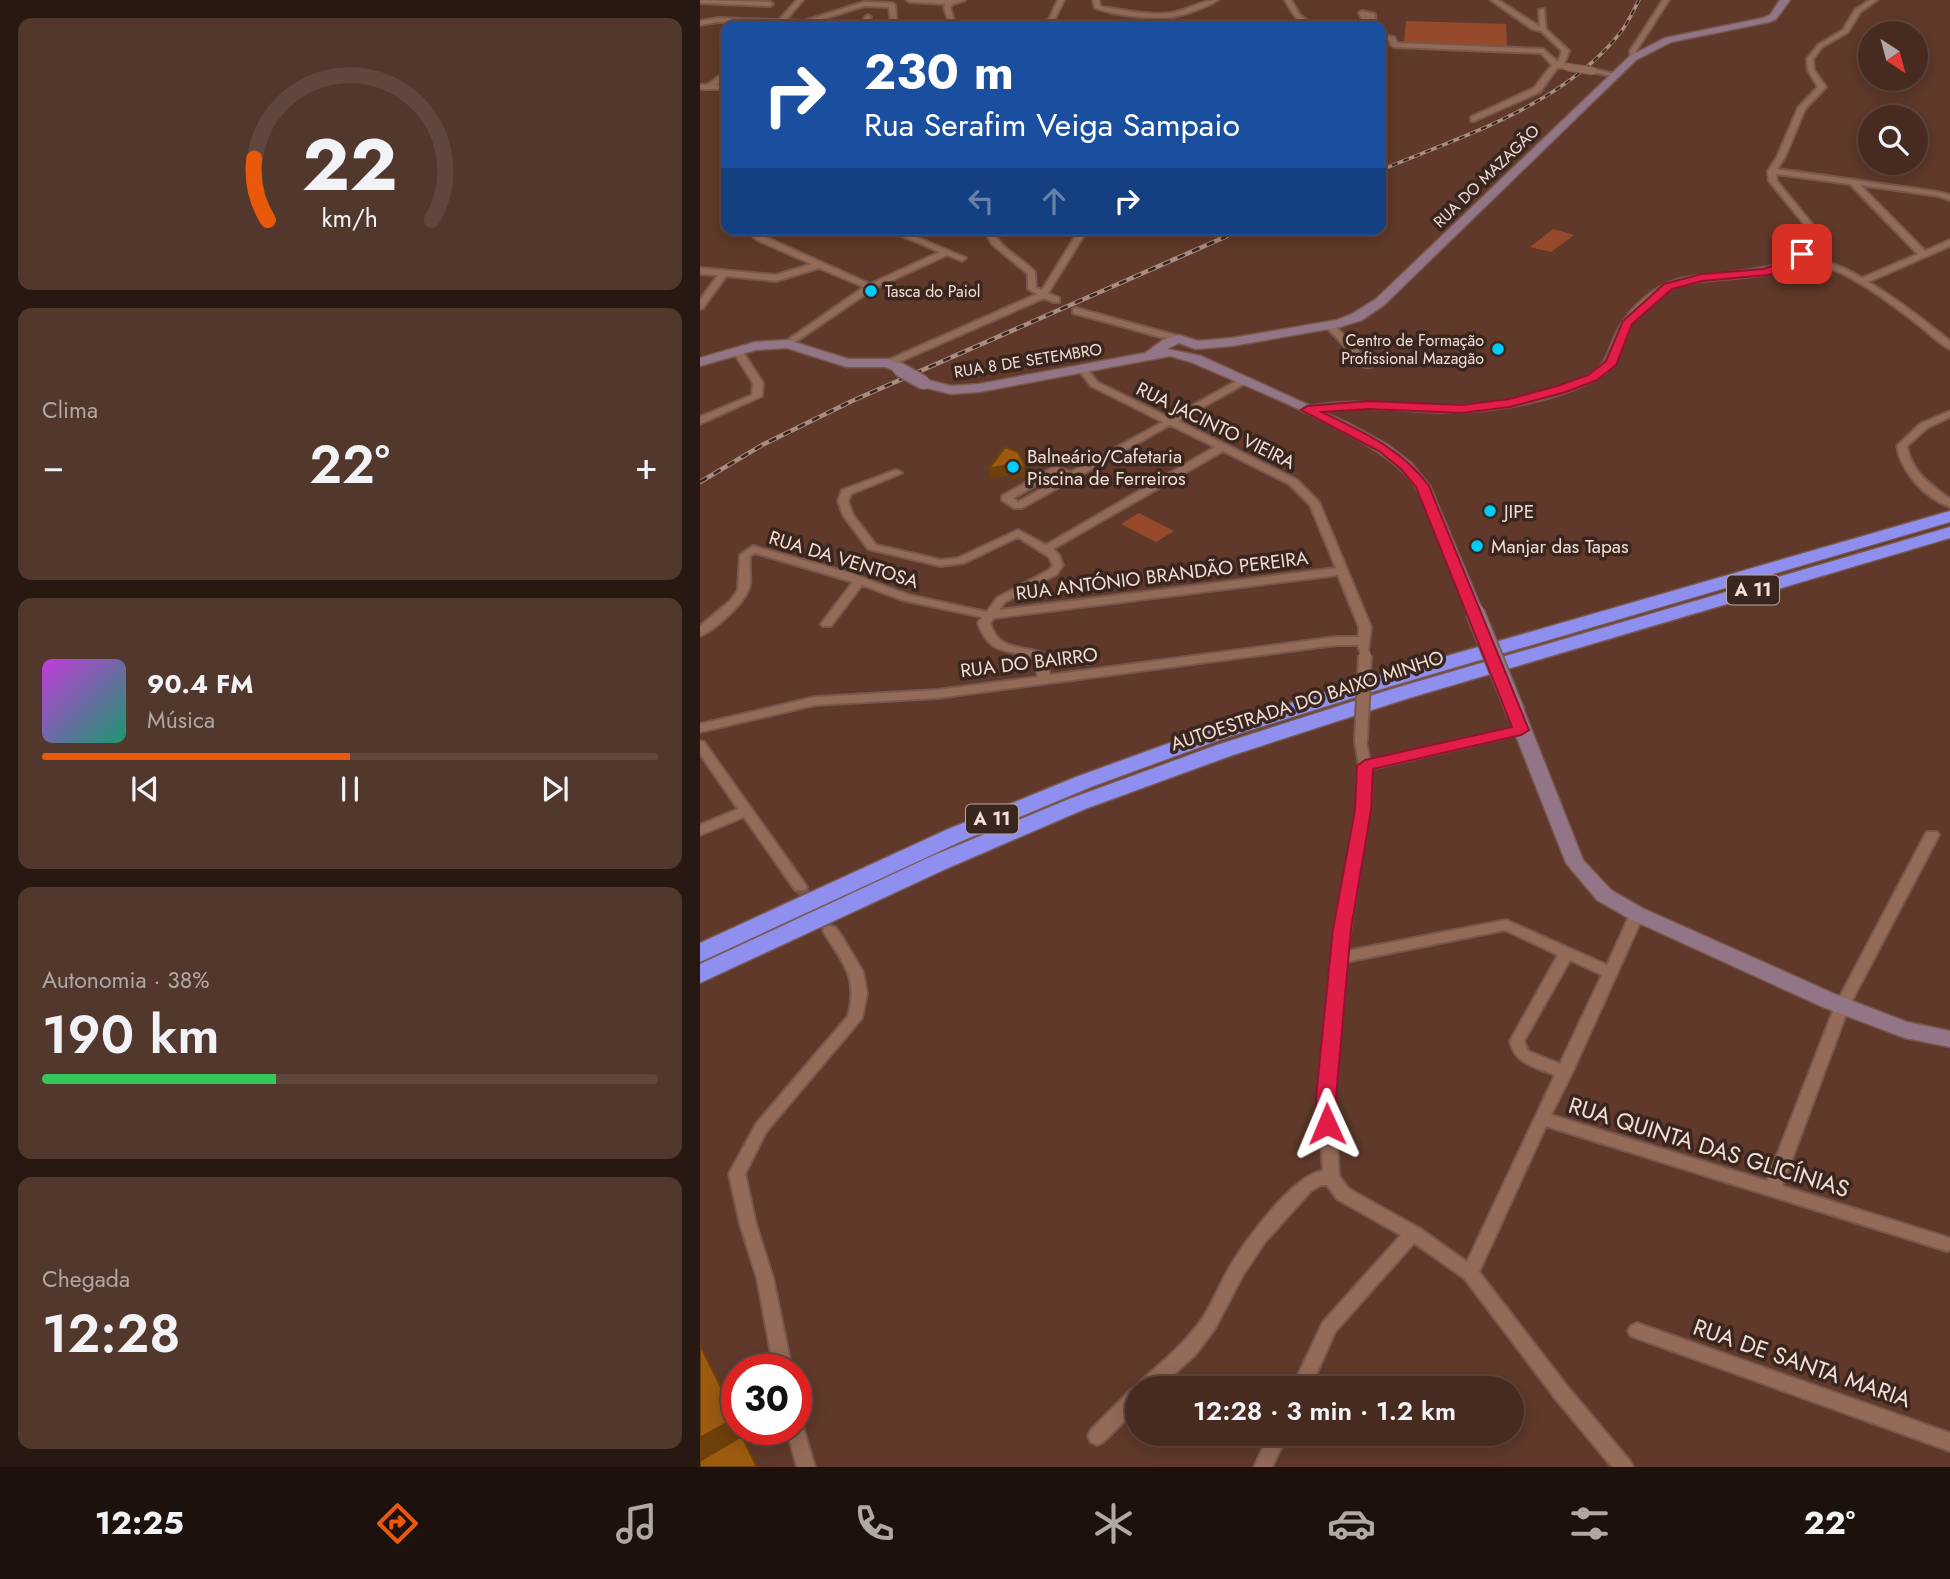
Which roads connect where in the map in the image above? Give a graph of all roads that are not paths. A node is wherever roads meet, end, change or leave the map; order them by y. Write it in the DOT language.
graph roads {
  1 [pos="800,0"];
  2 [pos="908,0"];
  3 [pos="962,0"];
  4 [pos="1061,0"];
  5 [pos="1096,0"];
  6 [pos="1215,0"];
  7 [pos="1288,0"];
  8 [pos="1494,0"];
  9 [pos="1666,0"];
  10 [pos="1785,0"];
  11 [pos="1874,0"];
  12 [pos="700,1"];
  13 [pos="772,2"];
  14 [pos="951,2"];
  15 [pos="892,5"];
  16 [pos="700,10"];
  17 [pos="1542,10"];
  18 [pos="763,12"];
  19 [pos="868,17"];
  20 [pos="754,21"];
  21 [pos="781,21"];
  22 [pos="810,21"];
  23 [pos="866,21"];
  24 [pos="894,21"];
  25 [pos="949,21"];
  26 [pos="1049,21"];
  27 [pos="1304,21"];
  28 [pos="1366,21"];
  29 [pos="1372,21"];
  30 [pos="721,22"];
  31 [pos="700,23"];
  32 [pos="1543,30"];
  33 [pos="1386,37"];
  34 [pos="1633,58"];
  35 [pos="1563,66"];
  36 [pos="1616,75"];
  37 [pos="721,76"];
  38 [pos="704,87"];
  39 [pos="1474,119"];
  40 [pos="1772,171"];
  41 [pos="1853,183"];
  42 [pos="1950,198"];
  43 [pos="756,235"];
  44 [pos="904,235"];
  45 [pos="989,235"];
  46 [pos="1080,235"];
  47 [pos="1950,243"];
  48 [pos="1811,244"];
  49 [pos="947,252"];
  50 [pos="1924,255"];
  51 [pos="962,258"];
  52 [pos="1795,260"];
  53 [pos="822,264"];
  54 [pos="1825,264"];
  55 [pos="700,271"];
  56 [pos="723,274"];
  57 [pos="1860,282"];
  58 [pos="870,287"];
  59 [pos="1043,295"];
  60 [pos="1056,300"];
  61 [pos="700,306"];
  62 [pos="1076,311"];
  63 [pos="1329,325"];
  64 [pos="1179,339"];
  65 [pos="788,344"];
  66 [pos="1950,346"];
  67 [pos="1171,350"];
  68 [pos="737,351"];
  69 [pos="1195,351"];
  70 [pos="700,362"];
  71 [pos="1368,365"];
  72 [pos="894,366"];
  73 [pos="1083,369"];
  74 [pos="1243,381"];
  75 [pos="1307,410"];
  76 [pos="1950,414"];
  77 [pos="700,421"];
  78 [pos="1171,422"];
  79 [pos="1223,447"];
  80 [pos="897,473"];
  81 [pos="1071,477"];
  82 [pos="1950,503"];
  83 [pos="1950,516"];
  84 [pos="1950,532"];
  85 [pos="1046,549"];
  86 [pos="1342,570"];
  87 [pos="859,581"];
  88 [pos="987,615"];
  89 [pos="827,624"];
  90 [pos="700,632"];
  91 [pos="1364,641"];
  92 [pos="1045,680"];
  93 [pos="1518,722"];
  94 [pos="700,728"];
  95 [pos="700,745"];
  96 [pos="1365,766"];
  97 [pos="746,811"];
  98 [pos="700,830"];
  99 [pos="1932,835"];
  100 [pos="800,887"];
  101 [pos="1637,914"];
  102 [pos="830,931"];
  103 [pos="1567,952"];
  104 [pos="700,953"];
  105 [pos="1340,958"];
  106 [pos="1611,972"];
  107 [pos="700,974"];
  108 [pos="1842,1006"];
  109 [pos="1950,1039"];
  110 [pos="1565,1073"];
  111 [pos="1541,1118"];
  112 [pos="1331,1178"];
  113 [pos="1772,1190"];
  114 [pos="1413,1233"];
  115 [pos="1947,1244"];
  116 [pos="1470,1273"];
  117 [pos="1637,1331"];
  118 [pos="780,1354"];
  119 [pos="1159,1376"];
  120 [pos="1307,1376"];
  121 [pos="1125,1408"];
  122 [pos="1097,1436"];
  123 [pos="1950,1442"];
  124 [pos="800,1445"];
  125 [pos="1273,1446"];
  126 [pos="806,1467"];
  127 [pos="1263,1467"];
  128 [pos="1624,1467"];
  1 -- 21 [label="street"];
  2 -- 14 [label="street"];
  2 -- 15 [label="street"];
  3 -- 14 [label="street"];
  4 -- 26 [label="street"];
  5 -- 6 [label="street"];
  7 -- 27 [label="street"];
  8 -- 32 [label="street"];
  9 -- 34 [label="street"];
  10 -- 34 [label="street, RUA DO MAZAGÃO"];
  11 -- 40 [label="street"];
  12 -- 13 [label="street"];
  13 -- 18 [label="street"];
  14 -- 25 [label="street"];
  15 -- 22 [label="street"];
  15 -- 24 [label="street"];
  16 -- 18 [label="street"];
  17 -- 32 [label="street"];
  18 -- 20 [label="street"];
  19 -- 23 [label="street"];
  28 -- 29 [label="street"];
  30 -- 31 [label="street"];
  32 -- 35 [label="street"];
  33 -- 35 [label="street"];
  34 -- 36 [label="street, RUA DO MAZAGÃO"];
  35 -- 36 [label="street, bridge"];
  35 -- 39 [label="street"];
  36 -- 63 [label="street, RUA DO MAZAGÃO"];
  37 -- 38 [label="street"];
  40 -- 41 [label="street"];
  40 -- 48 [label="street"];
  41 -- 42 [label="street"];
  41 -- 50 [label="street"];
  43 -- 53 [label="street"];
  44 -- 49 [label="street"];
  45 -- 59 [label="street"];
  46 -- 59 [label="street"];
  47 -- 50 [label="street"];
  48 -- 52 [label="street"];
  48 -- 54 [label="street"];
  49 -- 51 [label="street"];
  49 -- 58 [label="street"];
  50 -- 57 [label="street"];
  52 -- 54 [label="street"];
  52 -- 75 [label="street"];
  53 -- 56 [label="street"];
  53 -- 58 [label="street"];
  54 -- 57 [label="street"];
  55 -- 56 [label="street"];
  56 -- 61 [label="street"];
  57 -- 66 [label="street"];
  58 -- 65 [label="street"];
  59 -- 60 [label="street"];
  59 -- 72 [label="street"];
  62 -- 64 [label="street"];
  63 -- 69 [label="street, RUA DO MAZAGÃO"];
  63 -- 71 [label="street"];
  64 -- 67 [label="street, RUA 8 DE SETEMBRO"];
  64 -- 69 [label="street"];
  65 -- 68 [label="street"];
  65 -- 72 [label="street"];
  67 -- 69 [label="street"];
  67 -- 73 [label="street, RUA 8 DE SETEMBRO"];
  68 -- 70 [label="street"];
  68 -- 77 [label="street"];
  69 -- 74 [label="street"];
  72 -- 73 [label="street, RUA 8 DE SETEMBRO, bridge"];
  73 -- 78 [label="street, RUA JACINTO VIEIRA"];
  74 -- 75 [label="street"];
  74 -- 78 [label="street"];
  75 -- 93 [label="street, bridge"];
  76 -- 82 [label="street"];
  78 -- 79 [label="street, RUA JACINTO VIEIRA"];
  78 -- 81 [label="street"];
  79 -- 85 [label="street"];
  79 -- 86 [label="street, RUA JACINTO VIEIRA"];
  80 -- 85 [label="street"];
  81 -- 81 [label="street"];
  83 -- 104 [label="highway, AUTOESTRADA DO BAIXO MINHO / A 11"];
  84 -- 107 [label="highway, AUTOESTRADA DO BAIXO MINHO / A 11"];
  85 -- 88 [label="street"];
  86 -- 88 [label="street, RUA ANTÓNIO BRANDÃO PEREIRA"];
  86 -- 91 [label="street, RUA JACINTO VIEIRA"];
  87 -- 88 [label="street, RUA DA VENTOSA"];
  87 -- 89 [label="street"];
  87 -- 90 [label="street, RUA DA VENTOSA"];
  88 -- 92 [label="street"];
  91 -- 92 [label="street, RUA DO BAIRRO"];
  91 -- 96 [label="street, RUA JACINTO VIEIRA, bridge"];
  92 -- 94 [label="street, RUA DO BAIRRO"];
  93 -- 96 [label="street"];
  93 -- 101 [label="street"];
  95 -- 97 [label="street"];
  96 -- 105 [label="street, RUA JACINTO VIEIRA"];
  97 -- 98 [label="street"];
  97 -- 100 [label="street"];
  99 -- 108 [label="street"];
  101 -- 106 [label="street"];
  101 -- 108 [label="street"];
  102 -- 118 [label="street"];
  103 -- 105 [label="street"];
  103 -- 106 [label="street"];
  103 -- 110 [label="street"];
  105 -- 112 [label="street, RUA JACINTO VIEIRA"];
  106 -- 110 [label="street"];
  108 -- 109 [label="street"];
  108 -- 113 [label="street"];
  110 -- 111 [label="street"];
  111 -- 113 [label="street, RUA QUINTA DAS GLICÍNIAS"];
  111 -- 116 [label="street, RUA QUINTA DAS GLICÍNIAS"];
  112 -- 114 [label="street"];
  112 -- 119 [label="street"];
  113 -- 115 [label="street, RUA QUINTA DAS GLICÍNIAS"];
  114 -- 116 [label="street"];
  114 -- 120 [label="street"];
  116 -- 128 [label="street"];
  117 -- 123 [label="street, RUA DE SANTA MARIA"];
  121 -- 122 [label="street"];
  124 -- 126 [label="street"];
  125 -- 127 [label="street"];
}
